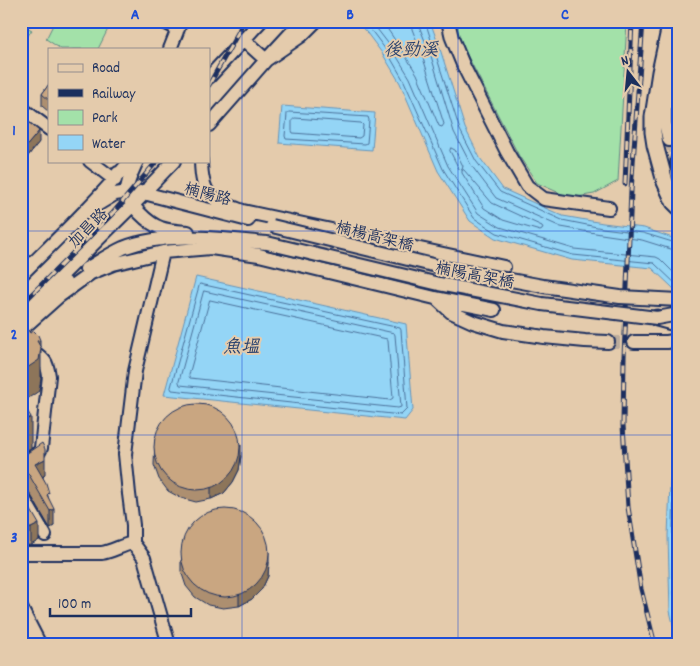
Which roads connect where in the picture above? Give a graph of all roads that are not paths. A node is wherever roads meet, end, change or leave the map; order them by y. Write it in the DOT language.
graph roads {
  1 [pos="162,21"];
  2 [pos="261,21"];
  3 [pos="302,21"];
  4 [pos="316,21"];
  5 [pos="448,21"];
  6 [pos="671,21"];
  7 [pos="180,25"];
  8 [pos="679,34"];
  9 [pos="244,40"];
  10 [pos="170,48"];
  11 [pos="266,60"];
  12 [pos="210,76"];
  13 [pos="21,108"];
  14 [pos="210,123"];
  15 [pos="48,128"];
  16 [pos="669,140"];
  17 [pos="679,159"];
  18 [pos="91,162"];
  19 [pos="122,162"];
  20 [pos="129,162"];
  21 [pos="137,162"];
  22 [pos="173,162"];
  23 [pos="200,162"];
  24 [pos="679,174"];
  25 [pos="115,180"];
  26 [pos="127,191"];
  27 [pos="145,193"];
  28 [pos="215,200"];
  29 [pos="133,205"];
  30 [pos="679,207"];
  31 [pos="609,208"];
  32 [pos="82,214"];
  33 [pos="229,216"];
  34 [pos="272,226"];
  35 [pos="267,243"];
  36 [pos="163,252"];
  37 [pos="504,267"];
  38 [pos="21,275"];
  39 [pos="39,298"];
  40 [pos="435,298"];
  41 [pos="679,300"];
  42 [pos="494,310"];
  43 [pos="21,314"];
  44 [pos="679,314"];
  45 [pos="657,318"];
  46 [pos="679,324"];
  47 [pos="21,330"];
  48 [pos="673,341"];
  49 [pos="608,342"];
  50 [pos="634,342"];
  51 [pos="34,352"];
  52 [pos="21,464"];
  53 [pos="21,494"];
  54 [pos="45,536"];
  55 [pos="133,543"];
  56 [pos="21,553"];
  57 [pos="23,614"];
  58 [pos="21,632"];
  59 [pos="28,645"];
  60 [pos="40,645"];
  61 [pos="169,645"];
  1 -- 7 [label="street"];
  2 -- 9 [label="street"];
  3 -- 11 [label="street"];
  4 -- 11 [label="street"];
  5 -- 31 [label="street"];
  6 -- 30 [label="main road"];
  7 -- 10 [label="street"];
  8 -- 16 [label="street"];
  9 -- 11 [label="street"];
  9 -- 12 [label="street"];
  11 -- 14 [label="street"];
  13 -- 15 [label="street"];
  17 -- 24 [label="main road"];
  18 -- 25 [label="street"];
  19 -- 25 [label="street"];
  20 -- 25 [label="street, 加昌路"];
  21 -- 26 [label="street"];
  22 -- 27 [label="street, 加昌路"];
  23 -- 28 [label="street"];
  25 -- 32 [label="street, 加昌路"];
  26 -- 27 [label="street, 楠陽路"];
  26 -- 29 [label="street"];
  26 -- 32 [label="street, 楠陽路"];
  27 -- 29 [label="street, 加昌路"];
  27 -- 33 [label="street, 楠陽路"];
  28 -- 33 [label="street"];
  28 -- 37 [label="street"];
  29 -- 35 [label="street"];
  29 -- 39 [label="street, 加昌路"];
  32 -- 38 [label="street, 加昌路"];
  33 -- 34 [label="street, 楠陽路"];
  34 -- 41 [label="street, 楠楊高架橋, bridge"];
  35 -- 39 [label="street"];
  35 -- 45 [label="street, 楠陽高架橋, bridge"];
  36 -- 40 [label="street"];
  36 -- 47 [label="street"];
  36 -- 55 [label="street"];
  39 -- 43 [label="street, 加昌路"];
  40 -- 42 [label="street"];
  40 -- 49 [label="street"];
  44 -- 45 [label="street, 楠陽高架橋, bridge"];
  45 -- 46 [label="main road"];
  48 -- 50 [label="street"];
  51 -- 52 [label="street"];
  53 -- 54 [label="street"];
  55 -- 56 [label="street"];
  55 -- 61 [label="street"];
  57 -- 60 [label="street"];
  58 -- 59 [label="street"];
}
